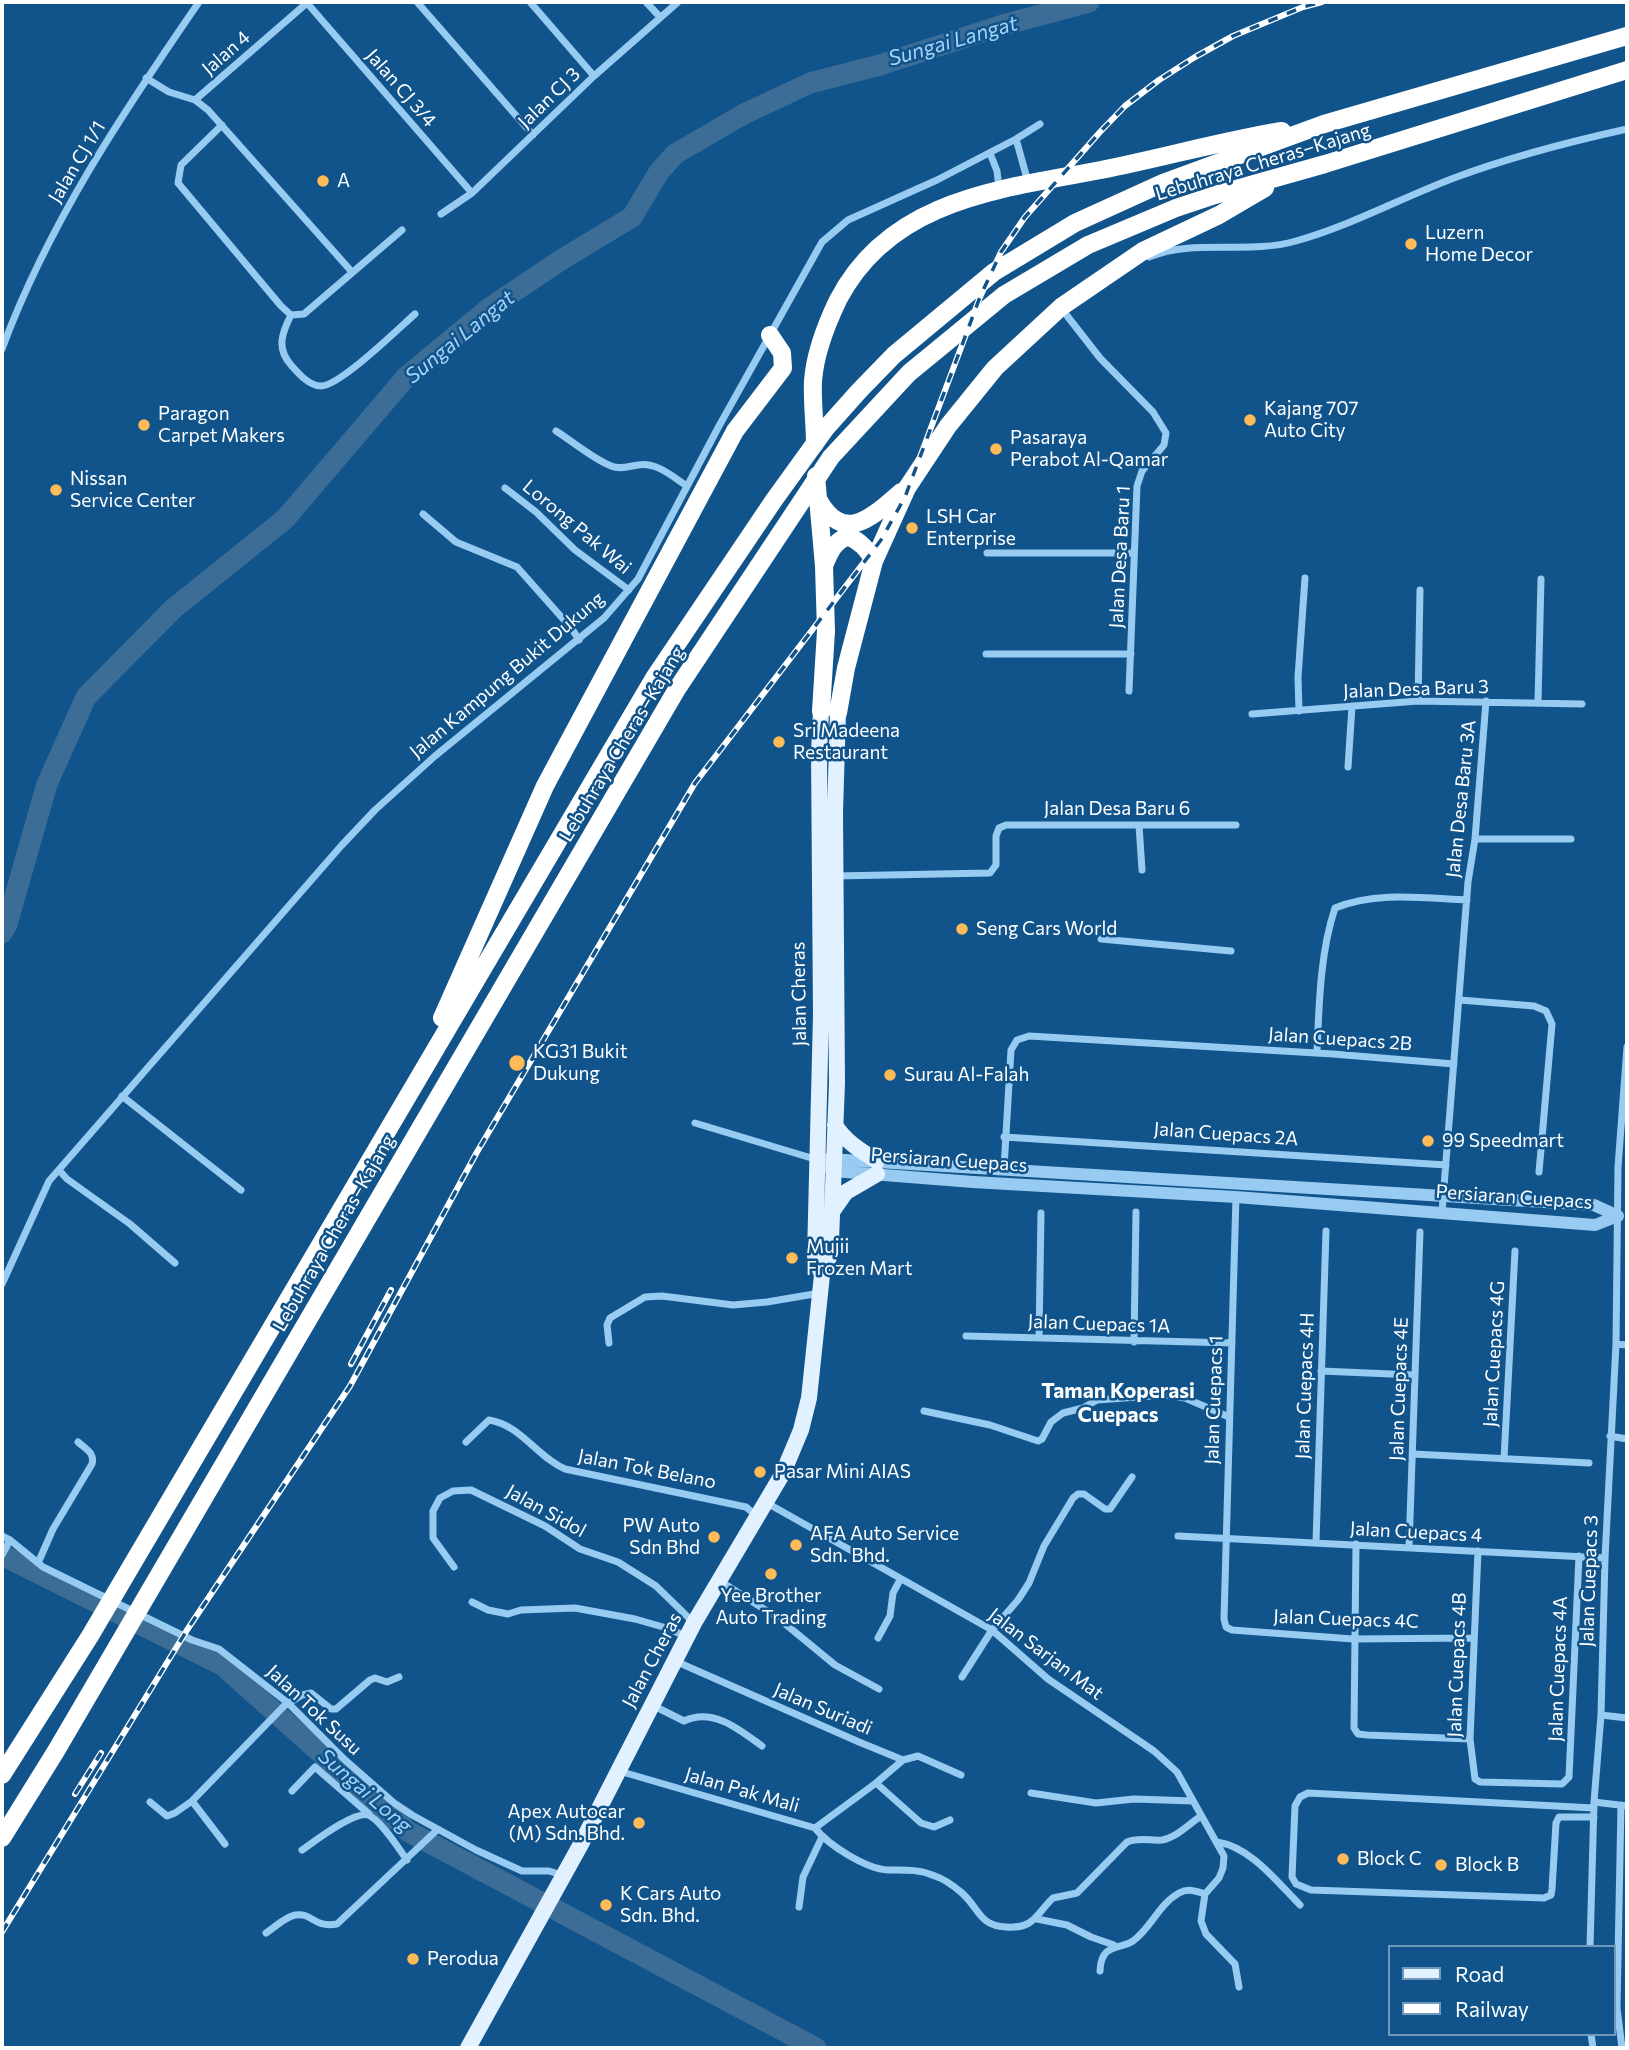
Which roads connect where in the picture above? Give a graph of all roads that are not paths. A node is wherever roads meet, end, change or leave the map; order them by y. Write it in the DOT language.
graph roads {
  1 [pos="199,2"];
  2 [pos="417,2"];
  3 [pos="530,2"];
  4 [pos="646,2"];
  5 [pos="678,2"];
  6 [pos="308,3"];
  7 [pos="660,17"];
  8 [pos="1627,36"];
  9 [pos="1627,70"];
  10 [pos="594,76"];
  11 [pos="1627,77"];
  12 [pos="146,78"];
  13 [pos="1570,87"];
  14 [pos="195,100"];
  15 [pos="1040,124"];
  16 [pos="1324,124"];
  17 [pos="222,125"];
  18 [pos="1627,129"];
  19 [pos="533,135"];
  20 [pos="1016,139"];
  21 [pos="990,153"];
  22 [pos="1282,177"];
  23 [pos="1029,183"];
  24 [pos="999,188"];
  25 [pos="472,193"];
  26 [pos="441,214"];
  27 [pos="402,230"];
  28 [pos="1116,268"];
  29 [pos="352,272"];
  30 [pos="1061,307"];
  31 [pos="415,313"];
  32 [pos="291,315"];
  33 [pos="770,335"];
  34 [pos="2,349"];
  35 [pos="556,431"];
  36 [pos="687,486"];
  37 [pos="505,488"];
  38 [pos="907,488"];
  39 [pos="817,496"];
  40 [pos="423,514"];
  41 [pos="986,553"];
  42 [pos="1133,553"];
  43 [pos="874,561"];
  44 [pos="824,566"];
  45 [pos="1305,578"];
  46 [pos="1541,579"];
  47 [pos="629,590"];
  48 [pos="1420,590"];
  49 [pos="579,640"];
  50 [pos="986,654"];
  51 [pos="1131,654"];
  52 [pos="1129,691"];
  53 [pos="1418,701"];
  54 [pos="1486,701"];
  55 [pos="1538,702"];
  56 [pos="1582,704"];
  57 [pos="1352,706"];
  58 [pos="1299,711"];
  59 [pos="830,712"];
  60 [pos="1252,714"];
  61 [pos="1348,767"];
  62 [pos="1139,825"];
  63 [pos="1236,825"];
  64 [pos="1475,839"];
  65 [pos="1571,839"];
  66 [pos="1142,870"];
  67 [pos="835,876"];
  68 [pos="1467,900"];
  69 [pos="1101,939"];
  70 [pos="1230,951"];
  71 [pos="1460,1000"];
  72 [pos="1627,1047"];
  73 [pos="1317,1053"];
  74 [pos="1454,1064"];
  75 [pos="408,1095"];
  76 [pos="122,1096"];
  77 [pos="695,1123"];
  78 [pos="835,1125"];
  79 [pos="1004,1137"];
  80 [pos="828,1163"];
  81 [pos="1446,1165"];
  82 [pos="877,1168"];
  83 [pos="1004,1168"];
  84 [pos="59,1170"];
  85 [pos="1539,1172"];
  86 [pos="1236,1182"];
  87 [pos="241,1190"];
  88 [pos="1443,1194"];
  89 [pos="1236,1197"];
  90 [pos="1136,1212"];
  91 [pos="1442,1212"];
  92 [pos="1041,1213"];
  93 [pos="831,1215"];
  94 [pos="1618,1216"];
  95 [pos="1325,1231"];
  96 [pos="1420,1232"];
  97 [pos="1515,1251"];
  98 [pos="175,1263"];
  99 [pos="822,1275"];
  100 [pos="2,1284"];
  101 [pos="821,1293"];
  102 [pos="966,1336"];
  103 [pos="1039,1338"];
  104 [pos="1134,1342"];
  105 [pos="609,1343"];
  106 [pos="1231,1343"];
  107 [pos="1616,1344"];
  108 [pos="1627,1345"];
  109 [pos="1321,1371"];
  110 [pos="1414,1374"];
  111 [pos="925,1411"];
  112 [pos="1229,1416"];
  113 [pos="1610,1436"];
  114 [pos="1627,1439"];
  115 [pos="79,1442"];
  116 [pos="467,1443"];
  117 [pos="1413,1454"];
  118 [pos="1504,1459"];
  119 [pos="1590,1463"];
  120 [pos="1132,1477"];
  121 [pos="762,1510"];
  122 [pos="2,1536"];
  123 [pos="1178,1536"];
  124 [pos="1226,1537"];
  125 [pos="1316,1542"];
  126 [pos="8,1543"];
  127 [pos="1356,1544"];
  128 [pos="1409,1547"];
  129 [pos="1478,1551"];
  130 [pos="2,1555"];
  131 [pos="1578,1556"];
  132 [pos="1605,1558"];
  133 [pos="38,1563"];
  134 [pos="453,1567"];
  135 [pos="720,1580"];
  136 [pos="900,1580"];
  137 [pos="472,1602"];
  138 [pos="1224,1619"];
  139 [pos="690,1630"];
  140 [pos="992,1630"];
  141 [pos="1473,1637"];
  142 [pos="877,1638"];
  143 [pos="1353,1639"];
  144 [pos="674,1661"];
  145 [pos="399,1677"];
  146 [pos="962,1677"];
  147 [pos="879,1689"];
  148 [pos="286,1705"];
  149 [pos="651,1705"];
  150 [pos="1627,1709"];
  151 [pos="1601,1715"];
  152 [pos="1627,1718"];
  153 [pos="1470,1739"];
  154 [pos="762,1746"];
  155 [pos="18,1750"];
  156 [pos="903,1760"];
  157 [pos="2,1766"];
  158 [pos="618,1771"];
  159 [pos="2,1775"];
  160 [pos="961,1775"];
  161 [pos="1475,1779"];
  162 [pos="876,1783"];
  163 [pos="292,1791"];
  164 [pos="1031,1793"];
  165 [pos="192,1801"];
  166 [pos="1192,1801"];
  167 [pos="150,1802"];
  168 [pos="1594,1805"];
  169 [pos="1624,1806"];
  170 [pos="370,1816"];
  171 [pos="1201,1816"];
  172 [pos="1594,1817"];
  173 [pos="950,1820"];
  174 [pos="815,1828"];
  175 [pos="435,1833"];
  176 [pos="822,1837"];
  177 [pos="2,1838"];
  178 [pos="1217,1842"];
  179 [pos="225,1844"];
  180 [pos="302,1850"];
  181 [pos="409,1859"];
  182 [pos="562,1875"];
  183 [pos="1205,1894"];
  184 [pos="1300,1905"];
  185 [pos="799,1908"];
  186 [pos="1037,1919"];
  187 [pos="267,1933"];
  188 [pos="1114,1945"];
  189 [pos="1590,1945"];
  190 [pos="1100,1971"];
  191 [pos="1239,1987"];
  192 [pos="1627,2007"];
  193 [pos="1617,2008"];
  194 [pos="467,2048"];
  195 [pos="1622,2048"];
  1 -- 12 [label="street, Jalan CJ 1/1"];
  2 -- 19 [label="street"];
  3 -- 10 [label="street"];
  4 -- 7 [label="street"];
  5 -- 7 [label="street, Jalan CJ 3"];
  6 -- 14 [label="street, Jalan 4"];
  6 -- 25 [label="street, Jalan CJ 3/4"];
  7 -- 10 [label="street, Jalan CJ 3"];
  8 -- 16 [label="highway, Lebuhraya Cheras–Kajang"];
  9 -- 13 [label="highway, Lebuhraya Cheras–Kajang"];
  10 -- 19 [label="street, Jalan CJ 3"];
  11 -- 13 [label="highway"];
  12 -- 14 [label="street"];
  12 -- 34 [label="street, Jalan CJ 1/1"];
  13 -- 22 [label="highway, Lebuhraya Cheras–Kajang"];
  14 -- 17 [label="street"];
  15 -- 20 [label="street, Jalan Kampung Bukit Dukung"];
  16 -- 23 [label="highway"];
  16 -- 75 [label="highway, Lebuhraya Cheras–Kajang"];
  17 -- 29 [label="street"];
  17 -- 32 [label="street"];
  18 -- 28 [label="street"];
  19 -- 25 [label="street, Jalan CJ 3"];
  20 -- 21 [label="street, Jalan Kampung Bukit Dukung"];
  20 -- 23 [label="street"];
  21 -- 24 [label="street"];
  21 -- 33 [label="street, Jalan Kampung Bukit Dukung"];
  22 -- 28 [label="highway"];
  22 -- 177 [label="highway, Lebuhraya Cheras–Kajang"];
  23 -- 24 [label="highway"];
  24 -- 39 [label="highway"];
  25 -- 26 [label="street, Jalan CJ 3"];
  27 -- 29 [label="street"];
  28 -- 30 [label="highway"];
  29 -- 32 [label="street"];
  30 -- 38 [label="highway"];
  30 -- 42 [label="street, Jalan Desa Baru 1"];
  31 -- 32 [label="street"];
  33 -- 36 [label="street, Jalan Kampung Bukit Dukung"];
  33 -- 75 [label="highway"];
  35 -- 36 [label="street"];
  36 -- 47 [label="street, Jalan Kampung Bukit Dukung"];
  37 -- 47 [label="street, Lorong Pak Wai"];
  38 -- 39 [label="highway"];
  38 -- 43 [label="highway"];
  39 -- 44 [label="highway"];
  40 -- 49 [label="street"];
  41 -- 42 [label="street"];
  42 -- 51 [label="street, Jalan Desa Baru 1"];
  43 -- 44 [label="highway"];
  43 -- 59 [label="highway"];
  44 -- 59 [label="highway"];
  45 -- 58 [label="street"];
  46 -- 55 [label="street"];
  47 -- 49 [label="street, Jalan Kampung Bukit Dukung"];
  48 -- 53 [label="street"];
  49 -- 76 [label="street, Jalan Kampung Bukit Dukung"];
  50 -- 51 [label="street"];
  51 -- 52 [label="street, Jalan Desa Baru 1"];
  53 -- 54 [label="street, Jalan Desa Baru 3"];
  53 -- 57 [label="street, Jalan Desa Baru 3"];
  54 -- 55 [label="street, Jalan Desa Baru 3"];
  54 -- 64 [label="street, Jalan Desa Baru 3A"];
  55 -- 56 [label="street, Jalan Desa Baru 3"];
  57 -- 58 [label="street, Jalan Desa Baru 3"];
  57 -- 61 [label="street"];
  58 -- 60 [label="street, Jalan Desa Baru 3"];
  59 -- 67 [label="main road, Jalan Cheras"];
  59 -- 80 [label="main road, Jalan Cheras"];
  62 -- 63 [label="street, Jalan Desa Baru 6"];
  62 -- 66 [label="street"];
  62 -- 67 [label="street, Jalan Desa Baru 6"];
  64 -- 65 [label="street"];
  64 -- 68 [label="street, Jalan Desa Baru 3A"];
  67 -- 78 [label="main road, Jalan Cheras"];
  68 -- 71 [label="street, Jalan Desa Baru 3A"];
  68 -- 73 [label="street"];
  69 -- 70 [label="street"];
  71 -- 74 [label="street, Jalan Desa Baru 3A"];
  71 -- 85 [label="street"];
  72 -- 94 [label="street, Jalan Cuepacs 3"];
  73 -- 74 [label="street, Jalan Cuepacs 2B"];
  73 -- 79 [label="street, Jalan Cuepacs 2B"];
  74 -- 81 [label="street, Jalan Desa Baru 3A"];
  75 -- 155 [label="highway, Lebuhraya Cheras–Kajang"];
  76 -- 84 [label="street, Jalan Kampung Bukit Dukung"];
  76 -- 87 [label="street"];
  77 -- 80 [label="street"];
  78 -- 80 [label="main road, Jalan Cheras"];
  78 -- 82 [label="main road"];
  79 -- 81 [label="street, Jalan Cuepacs 2A"];
  79 -- 83 [label="street"];
  80 -- 82 [label="street, Persiaran Cuepacs"];
  80 -- 93 [label="main road, Jalan Cheras"];
  80 -- 99 [label="main road, Jalan Cheras"];
  81 -- 88 [label="street, Jalan Desa Baru 3A"];
  82 -- 83 [label="street, Persiaran Cuepacs"];
  82 -- 89 [label="street, Persiaran Cuepacs"];
  82 -- 93 [label="main road"];
  83 -- 86 [label="street, Persiaran Cuepacs"];
  84 -- 98 [label="street"];
  84 -- 100 [label="street, Jalan Kampung Bukit Dukung"];
  86 -- 88 [label="street, Persiaran Cuepacs"];
  86 -- 89 [label="street, Jalan Cuepacs 1"];
  88 -- 91 [label="street, Jalan Desa Baru 3A"];
  88 -- 94 [label="street, Persiaran Cuepacs"];
  89 -- 91 [label="street, Persiaran Cuepacs"];
  89 -- 106 [label="street, Jalan Cuepacs 1"];
  90 -- 104 [label="street"];
  91 -- 94 [label="street, Persiaran Cuepacs"];
  92 -- 103 [label="street"];
  93 -- 99 [label="main road, Jalan Cheras"];
  94 -- 107 [label="street, Jalan Cuepacs 3"];
  95 -- 109 [label="street, Jalan Cuepacs 4H"];
  96 -- 110 [label="street, Jalan Cuepacs 4E"];
  97 -- 118 [label="street, Jalan Cuepacs 4G"];
  99 -- 101 [label="main road, Jalan Cheras"];
  101 -- 105 [label="street"];
  101 -- 121 [label="main road, Jalan Cheras"];
  102 -- 103 [label="street, Jalan Cuepacs 1A"];
  103 -- 104 [label="street, Jalan Cuepacs 1A"];
  104 -- 106 [label="street, Jalan Cuepacs 1A"];
  106 -- 112 [label="street, Jalan Cuepacs 1"];
  107 -- 108 [label="street"];
  107 -- 113 [label="street, Jalan Cuepacs 3"];
  109 -- 110 [label="street"];
  109 -- 125 [label="street, Jalan Cuepacs 4H"];
  110 -- 117 [label="street, Jalan Cuepacs 4E"];
  111 -- 112 [label="street"];
  112 -- 124 [label="street, Jalan Cuepacs 1"];
  113 -- 114 [label="street"];
  113 -- 132 [label="street, Jalan Cuepacs 3"];
  115 -- 133 [label="street"];
  116 -- 121 [label="street, Jalan Tok Belano"];
  117 -- 118 [label="street"];
  117 -- 128 [label="street, Jalan Cuepacs 4E"];
  118 -- 119 [label="street"];
  120 -- 140 [label="street"];
  121 -- 135 [label="main road, Jalan Cheras"];
  121 -- 136 [label="street, Jalan Sarjan Mat"];
  122 -- 126 [label="street"];
  123 -- 124 [label="street, Jalan Cuepacs 4"];
  124 -- 125 [label="street, Jalan Cuepacs 4"];
  124 -- 138 [label="street, Jalan Cuepacs 1"];
  125 -- 127 [label="street, Jalan Cuepacs 4"];
  126 -- 130 [label="street"];
  126 -- 133 [label="street, Jalan Tok Susu"];
  127 -- 128 [label="street, Jalan Cuepacs 4"];
  127 -- 143 [label="street"];
  128 -- 129 [label="street, Jalan Cuepacs 4"];
  129 -- 131 [label="street, Jalan Cuepacs 4"];
  129 -- 141 [label="street, Jalan Cuepacs 4B"];
  131 -- 132 [label="street, Jalan Cuepacs 4"];
  131 -- 161 [label="street, Jalan Cuepacs 4A"];
  132 -- 151 [label="street, Jalan Cuepacs 3"];
  133 -- 148 [label="street, Jalan Tok Susu"];
  134 -- 139 [label="street, Jalan Sidol"];
  135 -- 139 [label="main road, Jalan Cheras"];
  135 -- 147 [label="street"];
  136 -- 140 [label="street, Jalan Sarjan Mat"];
  136 -- 142 [label="street"];
  137 -- 139 [label="street"];
  138 -- 143 [label="street, Jalan Cuepacs 4C"];
  139 -- 144 [label="main road, Jalan Cheras"];
  140 -- 146 [label="street"];
  140 -- 166 [label="street, Jalan Sarjan Mat"];
  141 -- 143 [label="street, Jalan Cuepacs 4C"];
  141 -- 153 [label="street, Jalan Cuepacs 4B"];
  143 -- 153 [label="street"];
  144 -- 149 [label="main road, Jalan Cheras"];
  144 -- 156 [label="street, Jalan Suriadi"];
  145 -- 148 [label="street"];
  148 -- 165 [label="street"];
  148 -- 175 [label="street, Jalan Tok Susu"];
  149 -- 154 [label="street"];
  149 -- 158 [label="main road, Jalan Cheras"];
  150 -- 152 [label="street"];
  151 -- 152 [label="street"];
  151 -- 168 [label="street, Jalan Cuepacs 3"];
  153 -- 161 [label="street, Jalan Cuepacs 4B"];
  155 -- 157 [label="highway"];
  155 -- 159 [label="highway, Lebuhraya Cheras–Kajang"];
  156 -- 160 [label="street, Jalan Suriadi"];
  156 -- 162 [label="street"];
  158 -- 174 [label="street, Jalan Pak Mali"];
  158 -- 182 [label="main road, Jalan Cheras"];
  162 -- 173 [label="street"];
  162 -- 174 [label="street"];
  163 -- 170 [label="street"];
  164 -- 166 [label="street"];
  165 -- 167 [label="street"];
  165 -- 179 [label="street"];
  166 -- 171 [label="street, Jalan Sarjan Mat"];
  168 -- 169 [label="street"];
  168 -- 172 [label="street, Jalan Cuepacs 3"];
  168 -- 172 [label="street"];
  169 -- 193 [label="street"];
  170 -- 180 [label="street"];
  170 -- 181 [label="street"];
  171 -- 178 [label="street, Jalan Sarjan Mat"];
  171 -- 186 [label="street, Jalan Pak Mali"];
  172 -- 189 [label="street, Jalan Cuepacs 3"];
  174 -- 176 [label="street, Jalan Pak Mali"];
  175 -- 181 [label="street"];
  175 -- 182 [label="street, Jalan Tok Susu"];
  176 -- 185 [label="street"];
  176 -- 186 [label="street, Jalan Pak Mali"];
  178 -- 183 [label="street, Jalan Sarjan Mat"];
  178 -- 184 [label="street"];
  181 -- 187 [label="street"];
  182 -- 194 [label="main road, Jalan Cheras"];
  183 -- 188 [label="street"];
  183 -- 191 [label="street"];
  186 -- 188 [label="street"];
  188 -- 190 [label="street"];
  192 -- 193 [label="street"];
  193 -- 195 [label="street"];
}
